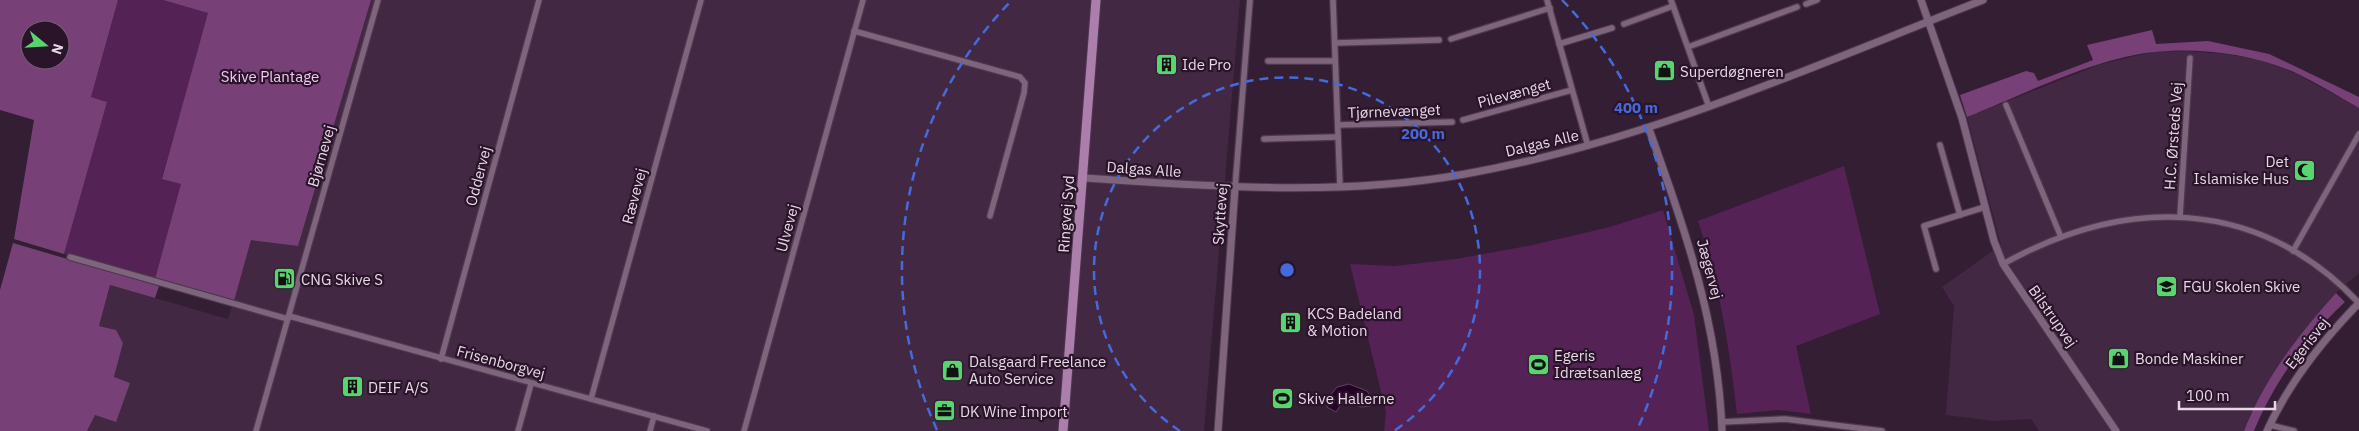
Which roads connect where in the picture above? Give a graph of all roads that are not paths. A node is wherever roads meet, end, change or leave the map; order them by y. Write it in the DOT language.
graph roads {
  1 [pos="378,0"];
  2 [pos="539,0"];
  3 [pos="701,0"];
  4 [pos="863,0"];
  5 [pos="1096,0"];
  6 [pos="1250,0"];
  7 [pos="1333,0"];
  8 [pos="1547,0"];
  9 [pos="1817,0"];
  10 [pos="1921,0"];
  11 [pos="1983,0"];
  12 [pos="1672,3"];
  13 [pos="1806,4"];
  14 [pos="1797,7"];
  15 [pos="1550,8"];
  16 [pos="1928,22"];
  17 [pos="1624,24"];
  18 [pos="1612,28"];
  19 [pos="854,31"];
  20 [pos="1451,38"];
  21 [pos="1439,40"];
  22 [pos="1335,43"];
  23 [pos="1560,44"];
  24 [pos="1688,47"];
  25 [pos="2190,58"];
  26 [pos="1335,60"];
  27 [pos="1268,61"];
  28 [pos="1572,90"];
  29 [pos="2006,105"];
  30 [pos="1709,107"];
  31 [pos="1463,120"];
  32 [pos="1452,122"];
  33 [pos="1338,125"];
  34 [pos="1649,129"];
  35 [pos="2359,134"];
  36 [pos="1338,137"];
  37 [pos="1264,139"];
  38 [pos="1588,146"];
  39 [pos="1940,146"];
  40 [pos="1082,178"];
  41 [pos="1340,187"];
  42 [pos="1235,188"];
  43 [pos="1985,207"];
  44 [pos="1960,215"];
  45 [pos="990,216"];
  46 [pos="2180,216"];
  47 [pos="2061,237"];
  48 [pos="2293,251"];
  49 [pos="70,257"];
  50 [pos="2003,264"];
  51 [pos="1936,269"];
  52 [pos="2359,303"];
  53 [pos="288,318"];
  54 [pos="442,359"];
  55 [pos="531,384"];
  56 [pos="591,399"];
  57 [pos="654,416"];
  58 [pos="1722,422"];
  59 [pos="2268,428"];
  60 [pos="256,431"];
  61 [pos="518,431"];
  62 [pos="650,431"];
  63 [pos="707,431"];
  64 [pos="744,431"];
  65 [pos="1063,431"];
  66 [pos="1218,431"];
  67 [pos="1722,431"];
  68 [pos="1882,431"];
  69 [pos="2116,431"];
  70 [pos="2294,431"];
  1 -- 53 [label="street, Bjørnevej"];
  2 -- 54 [label="street, Oddervej"];
  3 -- 56 [label="street, Rævevej"];
  4 -- 19 [label="street, Ulvevej"];
  5 -- 40 [label="main road, Ringvej Syd"];
  6 -- 42 [label="street, Skyttevej"];
  7 -- 22 [label="street, Tjørnevænget"];
  8 -- 15 [label="street, Pilevænget"];
  9 -- 13 [label="street"];
  10 -- 16 [label="street, Bilstrupvej"];
  11 -- 16 [label="street, Dalgas Alle"];
  12 -- 17 [label="street"];
  12 -- 24 [label="street"];
  14 -- 24 [label="street"];
  15 -- 20 [label="street"];
  15 -- 23 [label="street, Pilevænget"];
  16 -- 30 [label="street, Dalgas Alle"];
  16 -- 43 [label="street, Bilstrupvej"];
  18 -- 23 [label="street"];
  19 -- 45 [label="street"];
  19 -- 64 [label="street, Ulvevej"];
  21 -- 22 [label="street"];
  22 -- 26 [label="street, Tjørnevænget"];
  23 -- 28 [label="street, Pilevænget"];
  24 -- 30 [label="street"];
  25 -- 46 [label="street, H.C. Ørsteds Vej"];
  26 -- 27 [label="street"];
  26 -- 33 [label="street, Tjørnevænget"];
  28 -- 31 [label="street, Pilevænget"];
  28 -- 38 [label="street, Pilevænget"];
  29 -- 47 [label="street"];
  30 -- 34 [label="street, Dalgas Alle"];
  32 -- 33 [label="street, Tjørnevænget"];
  33 -- 36 [label="street, Tjørnevænget"];
  34 -- 38 [label="street, Dalgas Alle"];
  34 -- 58 [label="street, Jægervej"];
  35 -- 48 [label="street"];
  36 -- 37 [label="street, Tjørnevænget"];
  36 -- 41 [label="street, Tjørnevænget"];
  38 -- 41 [label="street, Dalgas Alle"];
  39 -- 44 [label="street"];
  40 -- 42 [label="street, Dalgas Alle"];
  40 -- 65 [label="main road, Ringvej Syd"];
  41 -- 42 [label="street, Dalgas Alle"];
  42 -- 66 [label="street, Skyttevej"];
  43 -- 44 [label="street"];
  43 -- 50 [label="street, Bilstrupvej"];
  44 -- 51 [label="street"];
  46 -- 47 [label="street"];
  46 -- 48 [label="street"];
  47 -- 50 [label="street"];
  48 -- 52 [label="street"];
  49 -- 53 [label="street"];
  50 -- 69 [label="street, Bilstrupvej"];
  52 -- 59 [label="street, Egerisvej"];
  53 -- 54 [label="street, Frisenborgvej"];
  53 -- 60 [label="street, Bjørnevej"];
  54 -- 55 [label="street, Frisenborgvej"];
  55 -- 56 [label="street, Frisenborgvej"];
  55 -- 61 [label="street"];
  56 -- 57 [label="street, Frisenborgvej"];
  57 -- 62 [label="street"];
  57 -- 63 [label="street, Frisenborgvej"];
  58 -- 67 [label="street, Jægervej"];
  58 -- 68 [label="street"];
  59 -- 70 [label="street"];
}
